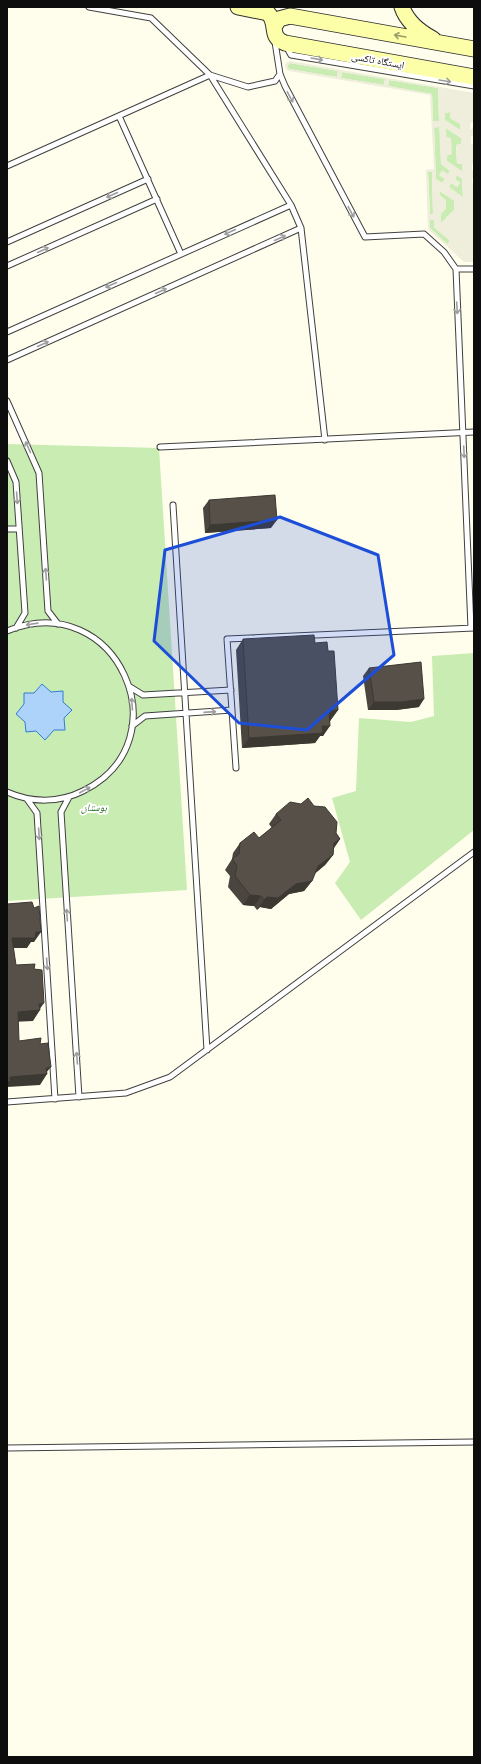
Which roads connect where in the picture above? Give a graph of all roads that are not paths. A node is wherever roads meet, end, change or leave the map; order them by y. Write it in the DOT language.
graph roads {
  1 [pos="89,7"];
  2 [pos="238,7"];
  3 [pos="402,7"];
  4 [pos="274,30"];
  5 [pos="285,43"];
  6 [pos="439,43"];
  7 [pos="474,49"];
  8 [pos="280,74"];
  9 [pos="210,75"];
  10 [pos="474,77"];
  11 [pos="474,86"];
  12 [pos="119,116"];
  13 [pos="7,166"];
  14 [pos="148,179"];
  15 [pos="156,199"];
  16 [pos="291,205"];
  17 [pos="301,228"];
  18 [pos="7,242"];
  19 [pos="181,254"];
  20 [pos="7,266"];
  21 [pos="456,269"];
  22 [pos="474,269"];
  23 [pos="7,332"];
  24 [pos="7,360"];
  25 [pos="7,401"];
  26 [pos="474,432"];
  27 [pos="463,433"];
  28 [pos="325,440"];
  29 [pos="160,447"];
  30 [pos="7,461"];
  31 [pos="173,506"];
  32 [pos="19,529"];
  33 [pos="7,530"];
  34 [pos="58,624"];
  35 [pos="16,628"];
  36 [pos="473,628"];
  37 [pos="7,631"];
  38 [pos="130,687"];
  39 [pos="231,690"];
  40 [pos="185,693"];
  41 [pos="232,710"];
  42 [pos="186,713"];
  43 [pos="132,726"];
  44 [pos="236,768"];
  45 [pos="7,792"];
  46 [pos="69,797"];
  47 [pos="27,799"];
  48 [pos="474,852"];
  49 [pos="207,1050"];
  50 [pos="79,1097"];
  51 [pos="55,1099"];
  52 [pos="7,1102"];
  53 [pos="474,1442"];
  54 [pos="7,1448"];
  1 -- 9 [label="lane"];
  2 -- 4 [label="street"];
  3 -- 6 [label="street"];
  4 -- 5 [label="street"];
  6 -- 4 [label="street, one-way"];
  4 -- 8 [label="lane"];
  5 -- 10 [label="street"];
  5 -- 11 [label="lane, ایستگاه تاکسی, one-way"];
  6 -- 7 [label="street"];
  8 -- 9 [label="lane"];
  8 -- 21 [label="lane, one-way"];
  9 -- 12 [label="lane"];
  9 -- 16 [label="lane"];
  12 -- 13 [label="lane"];
  12 -- 14 [label="lane"];
  14 -- 15 [label="lane"];
  14 -- 18 [label="lane, one-way"];
  15 -- 19 [label="lane"];
  20 -- 15 [label="lane, one-way"];
  16 -- 17 [label="lane"];
  16 -- 19 [label="lane, one-way"];
  24 -- 17 [label="lane, one-way"];
  17 -- 28 [label="lane"];
  19 -- 23 [label="lane, one-way"];
  21 -- 22 [label="lane"];
  21 -- 27 [label="lane, one-way"];
  34 -- 25 [label="lane, one-way"];
  26 -- 27 [label="lane"];
  27 -- 28 [label="lane"];
  27 -- 36 [label="lane, one-way"];
  28 -- 29 [label="lane"];
  30 -- 32 [label="lane, one-way"];
  31 -- 40 [label="lane"];
  32 -- 33 [label="lane"];
  32 -- 35 [label="lane"];
  34 -- 35 [label="lane, one-way"];
  34 -- 38 [label="lane"];
  35 -- 37 [label="lane"];
  36 -- 39 [label="lane"];
  38 -- 40 [label="lane"];
  43 -- 38 [label="lane, one-way"];
  39 -- 40 [label="lane"];
  39 -- 41 [label="lane"];
  40 -- 42 [label="lane"];
  42 -- 41 [label="lane, one-way"];
  41 -- 44 [label="lane"];
  42 -- 43 [label="lane"];
  42 -- 49 [label="lane"];
  46 -- 43 [label="lane, one-way"];
  45 -- 47 [label="lane"];
  46 -- 47 [label="lane"];
  50 -- 46 [label="lane, one-way"];
  47 -- 51 [label="lane, one-way"];
  48 -- 49 [label="lane"];
  49 -- 50 [label="lane"];
  50 -- 51 [label="lane"];
  51 -- 52 [label="lane"];
  53 -- 54 [label="lane"];
}
